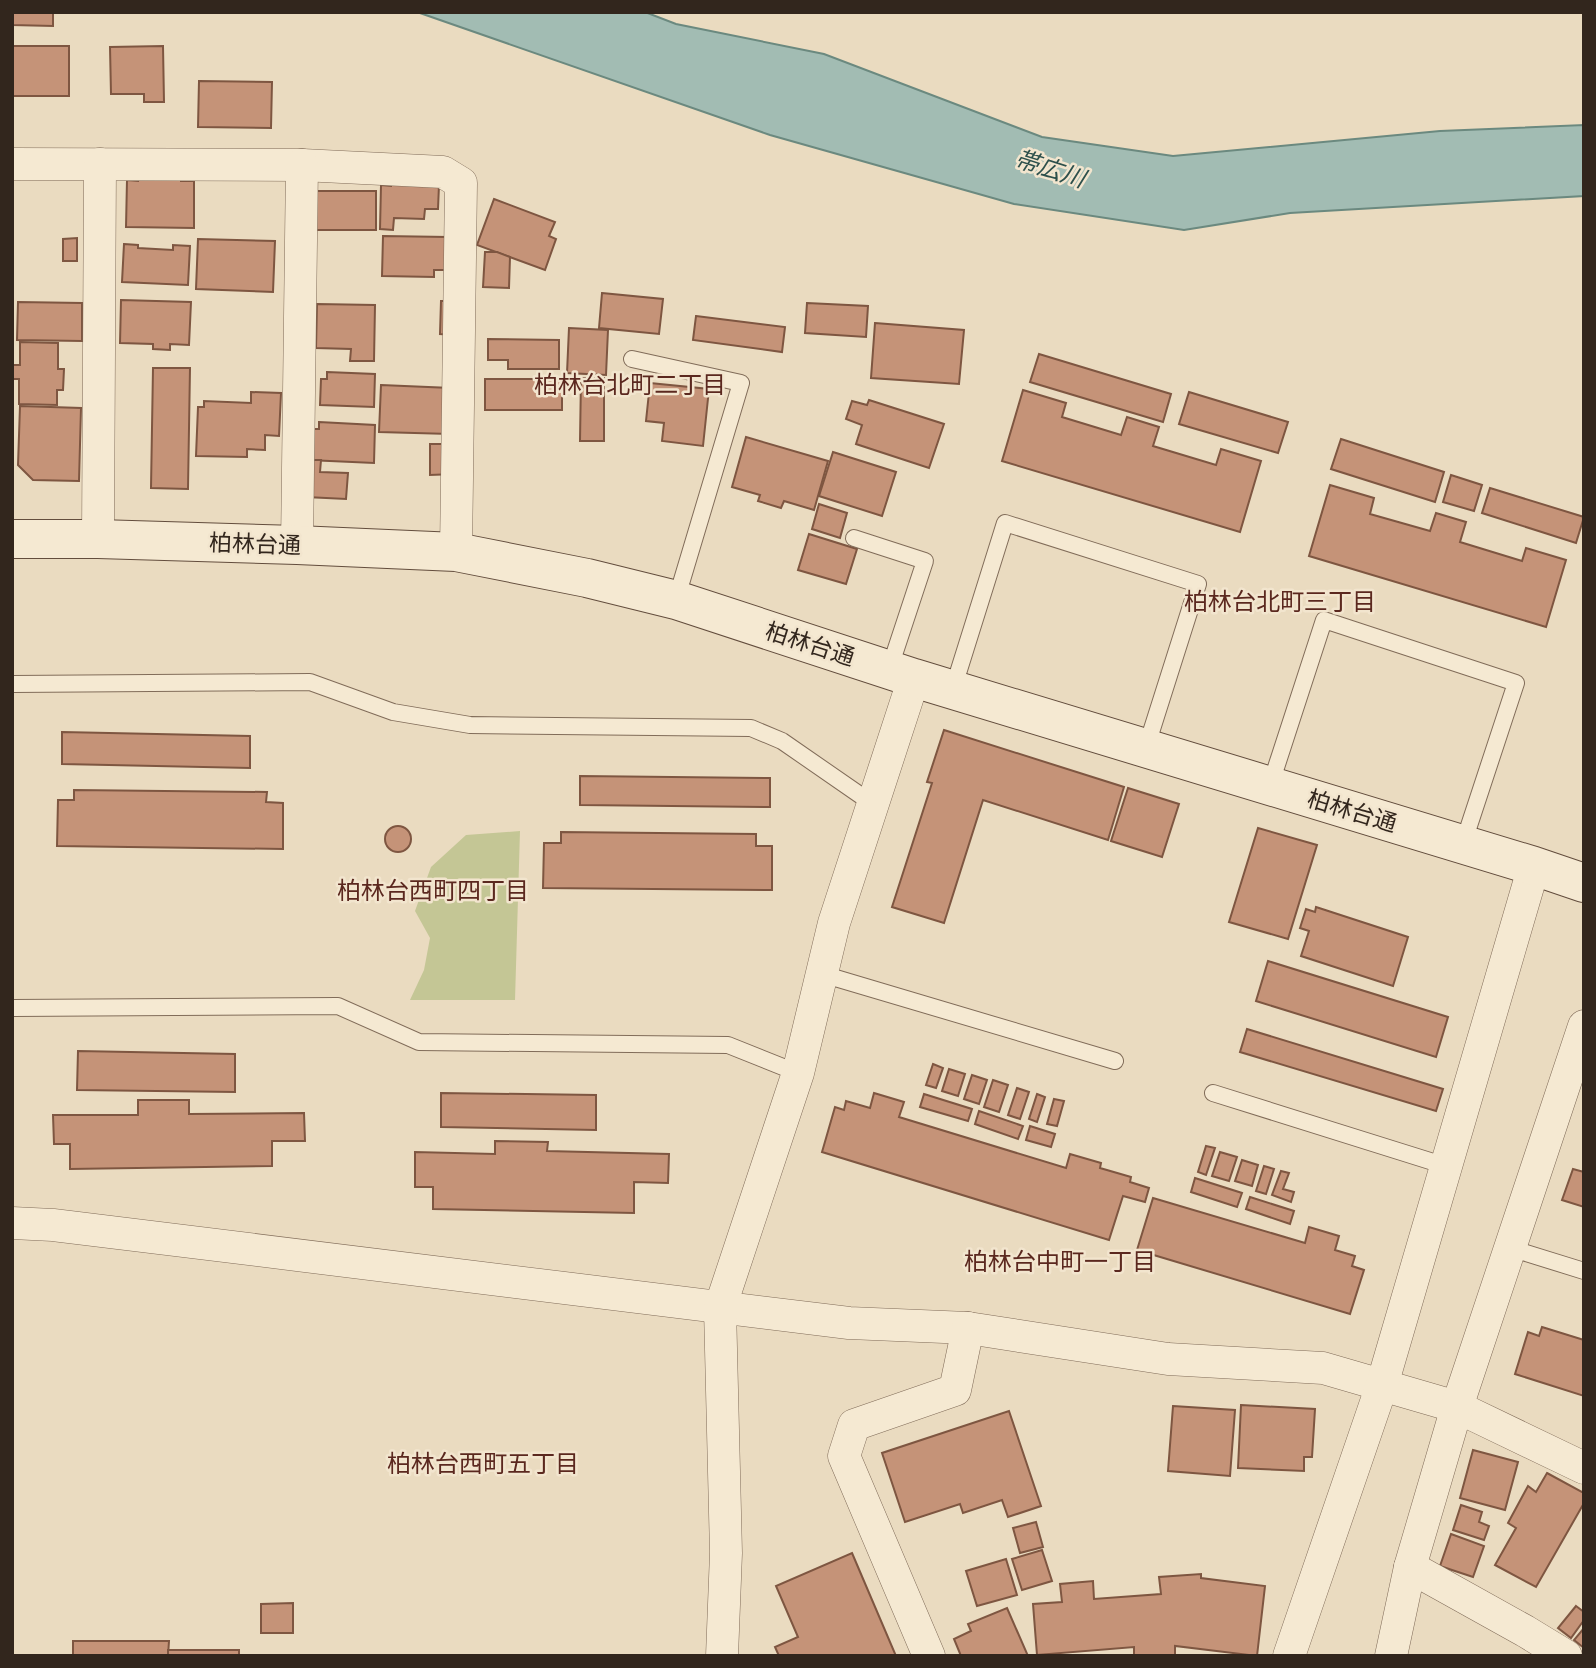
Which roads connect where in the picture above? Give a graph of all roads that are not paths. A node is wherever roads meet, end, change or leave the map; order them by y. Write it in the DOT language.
graph roads {
  1 [pos="12,164"];
  2 [pos="100,164"];
  3 [pos="302,164"];
  4 [pos="632,359"];
  5 [pos="854,538"];
  6 [pos="12,539"];
  7 [pos="98,539"];
  8 [pos="298,545"];
  9 [pos="456,552"];
  10 [pos="676,600"];
  11 [pos="902,674"];
  12 [pos="12,684"];
  13 [pos="953,689"];
  14 [pos="1146,748"];
  15 [pos="1270,786"];
  16 [pos="873,804"];
  17 [pos="1463,844"];
  18 [pos="1534,866"];
  19 [pos="1584,883"];
  20 [pos="822,974"];
  21 [pos="12,1008"];
  22 [pos="1583,1030"];
  23 [pos="1115,1061"];
  24 [pos="798,1073"];
  25 [pos="1576,1078"];
  26 [pos="1213,1093"];
  27 [pos="1446,1166"];
  28 [pos="12,1223"];
  29 [pos="1510,1248"];
  30 [pos="1584,1271"];
  31 [pos="720,1308"];
  32 [pos="968,1328"];
  33 [pos="1382,1385"];
  34 [pos="1457,1407"];
  35 [pos="1584,1468"];
  36 [pos="1409,1567"];
  37 [pos="722,1656"];
  38 [pos="929,1656"];
  39 [pos="1289,1656"];
  40 [pos="1391,1656"];
  41 [pos="1566,1656"];
  1 -- 2 [label="street"];
  2 -- 3 [label="street"];
  2 -- 7 [label="street"];
  3 -- 8 [label="street"];
  3 -- 9 [label="street"];
  4 -- 10 [label="lane"];
  5 -- 11 [label="lane"];
  6 -- 7 [label="street, 柏林台通"];
  7 -- 8 [label="street, 柏林台通"];
  8 -- 9 [label="street, 柏林台通"];
  9 -- 10 [label="street, 柏林台通"];
  10 -- 11 [label="street, 柏林台通"];
  11 -- 13 [label="street, 柏林台通"];
  11 -- 16 [label="street"];
  12 -- 16 [label="lane"];
  13 -- 14 [label="street, 柏林台通"];
  13 -- 14 [label="lane"];
  14 -- 15 [label="street, 柏林台通"];
  15 -- 17 [label="street, 柏林台通"];
  15 -- 17 [label="lane"];
  16 -- 20 [label="street"];
  17 -- 18 [label="street, 柏林台通"];
  18 -- 19 [label="street, 柏林台通"];
  18 -- 27 [label="street"];
  20 -- 23 [label="lane"];
  20 -- 24 [label="street"];
  21 -- 24 [label="lane"];
  22 -- 25 [label="street"];
  24 -- 31 [label="street"];
  25 -- 29 [label="street"];
  26 -- 27 [label="lane"];
  27 -- 33 [label="street"];
  28 -- 31 [label="street"];
  29 -- 30 [label="lane"];
  29 -- 34 [label="street"];
  31 -- 32 [label="street"];
  31 -- 37 [label="street"];
  32 -- 33 [label="street"];
  32 -- 38 [label="street"];
  33 -- 34 [label="street"];
  33 -- 39 [label="street"];
  34 -- 35 [label="street"];
  34 -- 36 [label="street"];
  36 -- 40 [label="street"];
  36 -- 41 [label="street"];
}
